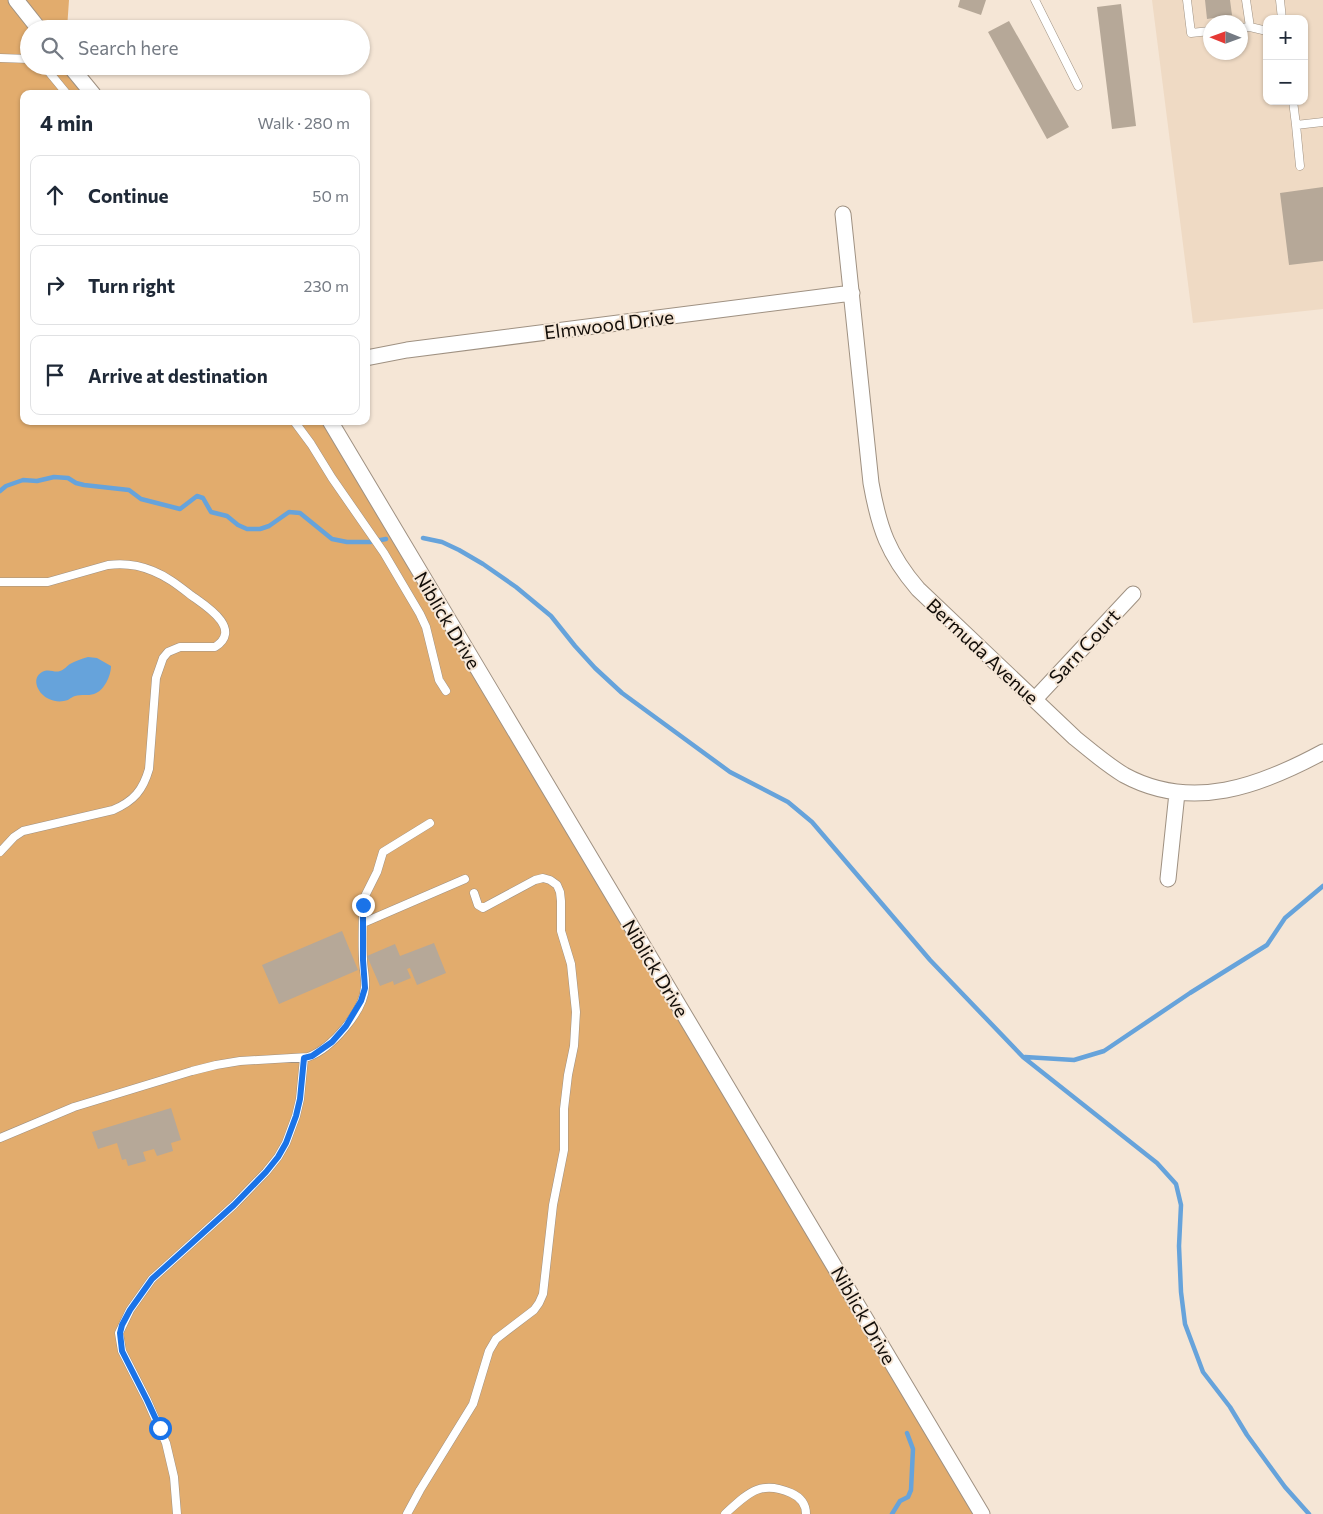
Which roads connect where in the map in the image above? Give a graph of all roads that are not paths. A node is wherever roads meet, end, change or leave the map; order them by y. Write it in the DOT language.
graph roads {
  1 [pos="16,0"];
  2 [pos="1035,0"];
  3 [pos="1187,0"];
  4 [pos="1246,0"];
  5 [pos="1280,0"];
  6 [pos="1282,15"];
  7 [pos="32,20"];
  8 [pos="1250,27"];
  9 [pos="1263,30"];
  10 [pos="1203,32"];
  11 [pos="0,58"];
  12 [pos="20,59"];
  13 [pos="51,75"];
  14 [pos="77,75"];
  15 [pos="1078,86"];
  16 [pos="64,90"];
  17 [pos="89,90"];
  18 [pos="1294,105"];
  19 [pos="1323,122"];
  20 [pos="1296,125"];
  21 [pos="1300,166"];
  22 [pos="843,214"];
  23 [pos="852,293"];
  24 [pos="370,357"];
  25 [pos="297,425"];
  26 [pos="332,425"];
  27 [pos="0,582"];
  28 [pos="1132,594"];
  29 [pos="446,691"];
  30 [pos="1035,699"];
  31 [pos="1323,752"];
  32 [pos="1177,793"];
  33 [pos="430,824"];
  34 [pos="0,852"];
  35 [pos="465,878"];
  36 [pos="1168,880"];
  37 [pos="474,893"];
  38 [pos="363,923"];
  39 [pos="304,1058"];
  40 [pos="0,1138"];
  41 [pos="177,1514"];
  42 [pos="407,1514"];
  43 [pos="725,1514"];
  44 [pos="806,1514"];
  45 [pos="982,1514"];
  1 -- 7 [label="street"];
  2 -- 15 [label="lane"];
  3 -- 10 [label="lane"];
  4 -- 8 [label="lane"];
  5 -- 6 [label="lane"];
  8 -- 9 [label="lane"];
  11 -- 12 [label="lane"];
  13 -- 16 [label="lane"];
  14 -- 17 [label="street"];
  18 -- 20 [label="lane"];
  19 -- 20 [label="lane"];
  20 -- 21 [label="lane"];
  22 -- 23 [label="street, Bermuda Avenue"];
  23 -- 24 [label="street, Elmwood Drive"];
  23 -- 30 [label="street, Bermuda Avenue"];
  25 -- 29 [label="lane"];
  26 -- 45 [label="street, Niblick Drive"];
  27 -- 34 [label="lane"];
  28 -- 30 [label="street, Sarn Court"];
  30 -- 32 [label="street, Bermuda Avenue"];
  31 -- 32 [label="street, Bermuda Avenue"];
  32 -- 36 [label="street"];
  33 -- 38 [label="lane"];
  35 -- 38 [label="lane"];
  37 -- 42 [label="lane"];
  38 -- 39 [label="lane"];
  39 -- 40 [label="lane"];
  39 -- 41 [label="lane"];
  43 -- 44 [label="lane"];
}
